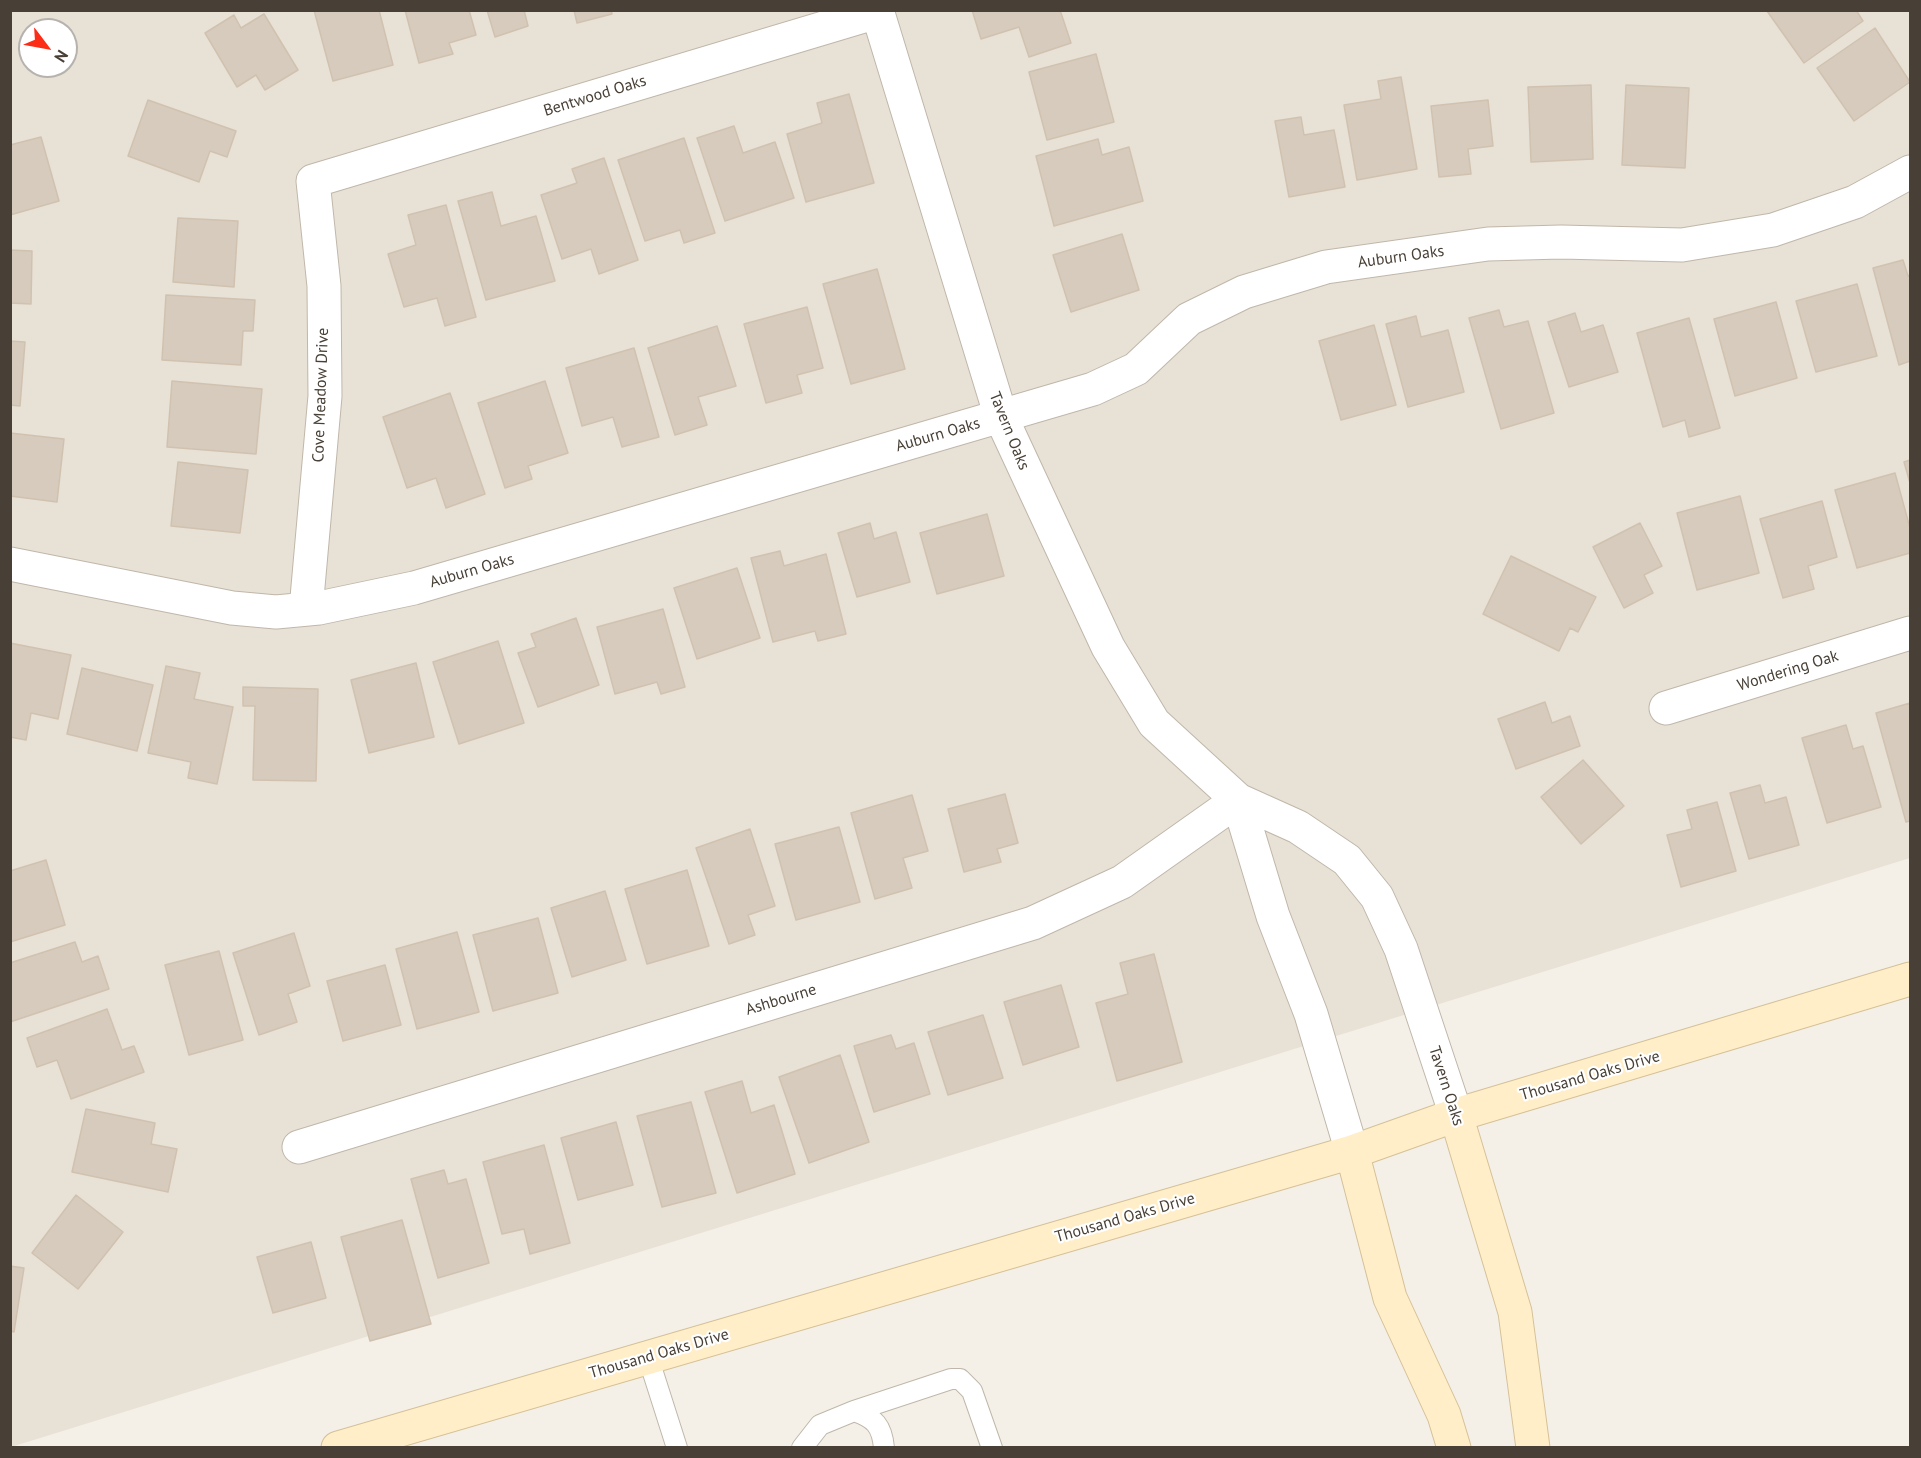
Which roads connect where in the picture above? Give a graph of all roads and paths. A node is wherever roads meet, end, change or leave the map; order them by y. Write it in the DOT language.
graph roads {
  1 [pos="877,11"];
  2 [pos="1911,172"];
  3 [pos="313,181"];
  4 [pos="1001,417"];
  5 [pos="10,564"];
  6 [pos="306,609"];
  7 [pos="1911,633"];
  8 [pos="1666,708"];
  9 [pos="1238,800"];
  10 [pos="1911,979"];
  11 [pos="1456,1115"];
  12 [pos="299,1147"];
  13 [pos="1352,1152"];
  14 [pos="648,1357"];
  15 [pos="854,1411"];
  16 [pos="338,1448"];
  17 [pos="677,1448"];
  18 [pos="802,1448"];
  19 [pos="885,1448"];
  20 [pos="992,1448"];
  21 [pos="1454,1448"];
  22 [pos="1533,1448"];
  1 -- 3 [label="street, Bentwood Oaks"];
  1 -- 4 [label="street, Tavern Oaks"];
  2 -- 4 [label="street, Auburn Oaks"];
  3 -- 6 [label="street, Cove Meadow Drive"];
  4 -- 6 [label="street, Auburn Oaks"];
  4 -- 9 [label="street, Tavern Oaks"];
  5 -- 6 [label="street, Auburn Oaks"];
  7 -- 8 [label="street, Wondering Oak"];
  9 -- 11 [label="street, Tavern Oaks"];
  9 -- 12 [label="street, Ashbourne"];
  9 -- 13 [label="street"];
  10 -- 11 [label="main road, Thousand Oaks Drive"];
  11 -- 13 [label="main road, Thousand Oaks Drive"];
  11 -- 22 [label="main road, Tavern Oaks"];
  13 -- 14 [label="main road, Thousand Oaks Drive"];
  13 -- 21 [label="main road"];
  14 -- 16 [label="main road, Thousand Oaks Drive"];
  14 -- 17 [label="lane"];
  15 -- 18 [label="lane"];
  15 -- 19 [label="lane"];
  15 -- 20 [label="lane"];
}
